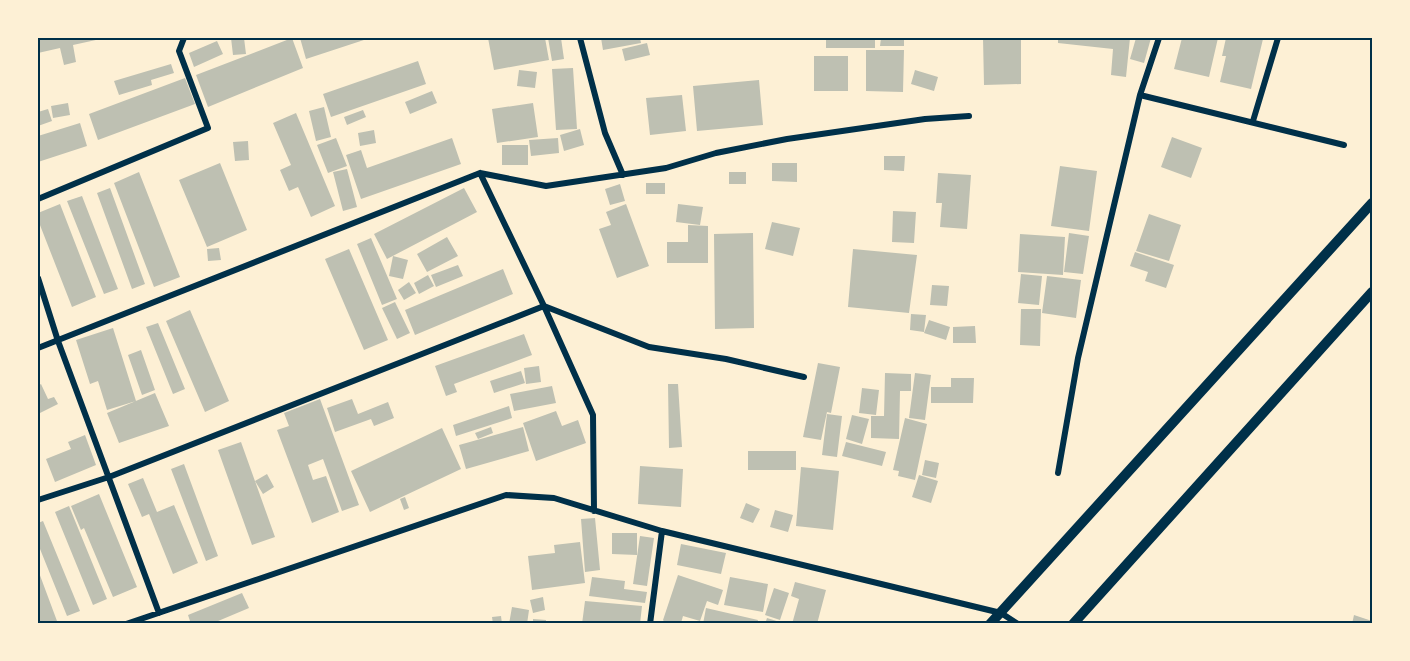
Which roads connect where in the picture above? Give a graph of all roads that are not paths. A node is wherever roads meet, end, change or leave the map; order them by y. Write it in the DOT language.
graph roads {
  1 [pos="184,38"];
  2 [pos="580,38"];
  3 [pos="1159,38"];
  4 [pos="1278,38"];
  5 [pos="1140,95"];
  6 [pos="969,116"];
  7 [pos="1253,121"];
  8 [pos="1344,145"];
  9 [pos="480,173"];
  10 [pos="623,174"];
  11 [pos="38,199"];
  12 [pos="1372,203"];
  13 [pos="38,278"];
  14 [pos="1372,292"];
  15 [pos="544,306"];
  16 [pos="58,341"];
  17 [pos="38,348"];
  18 [pos="804,377"];
  19 [pos="1058,473"];
  20 [pos="109,477"];
  21 [pos="38,500"];
  22 [pos="594,510"];
  23 [pos="662,531"];
  24 [pos="159,613"];
  25 [pos="1000,613"];
  26 [pos="126,624"];
  27 [pos="650,624"];
  28 [pos="990,624"];
  29 [pos="1018,624"];
  30 [pos="1073,624"];
  1 -- 11 [label="street"];
  2 -- 10 [label="street"];
  3 -- 5 [label="street"];
  4 -- 7 [label="street"];
  5 -- 7 [label="street"];
  5 -- 19 [label="street"];
  6 -- 10 [label="street"];
  7 -- 8 [label="street"];
  9 -- 10 [label="street"];
  9 -- 15 [label="street"];
  9 -- 16 [label="street"];
  12 -- 25 [label="street"];
  13 -- 16 [label="street"];
  14 -- 30 [label="street"];
  15 -- 18 [label="street"];
  15 -- 20 [label="street"];
  15 -- 22 [label="street"];
  16 -- 17 [label="street"];
  16 -- 20 [label="street"];
  20 -- 21 [label="street"];
  20 -- 24 [label="street"];
  22 -- 23 [label="street"];
  22 -- 24 [label="street"];
  23 -- 25 [label="street"];
  23 -- 27 [label="street"];
  24 -- 26 [label="street"];
  25 -- 28 [label="street"];
  25 -- 29 [label="street"];
}
